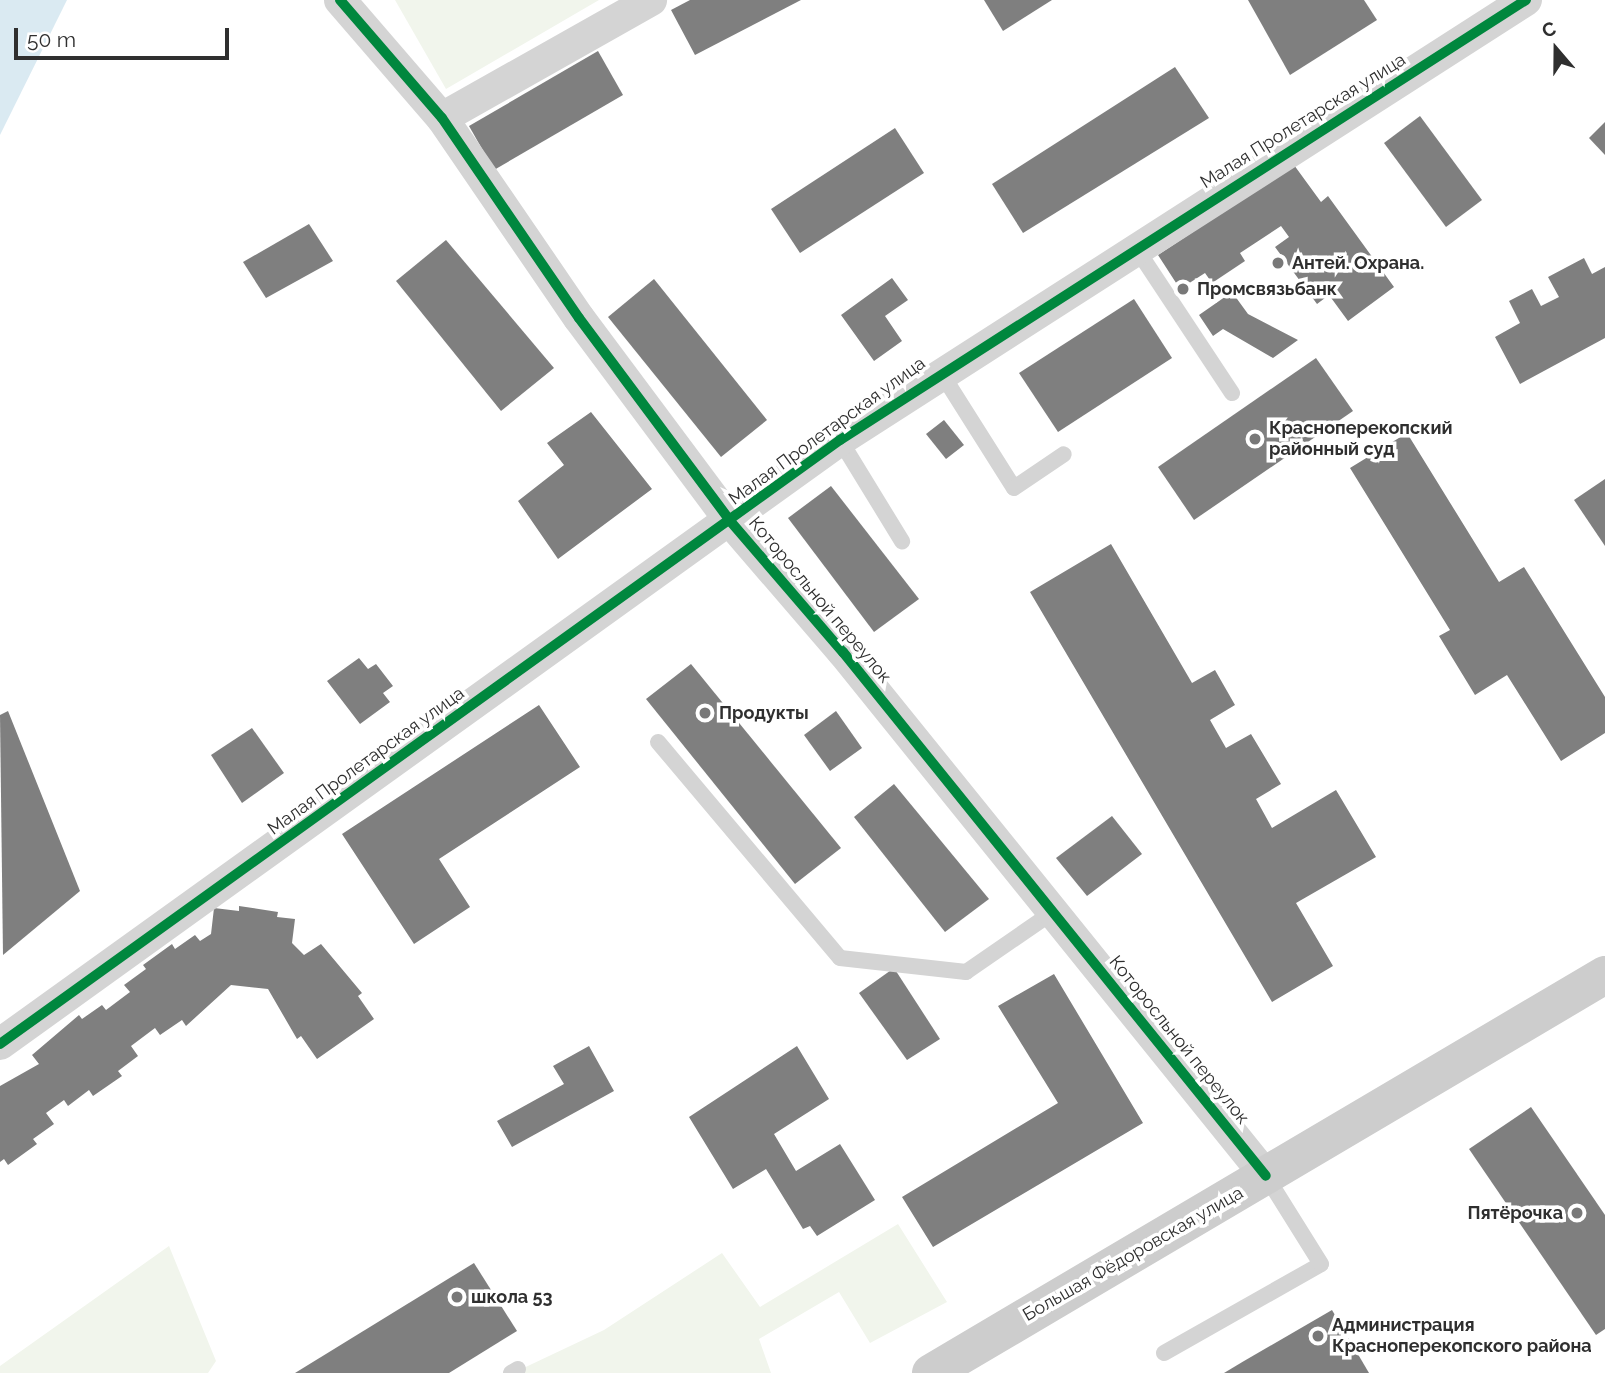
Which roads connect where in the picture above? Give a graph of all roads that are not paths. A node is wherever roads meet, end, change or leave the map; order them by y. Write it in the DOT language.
graph roads {
  1 [pos="340,0"];
  2 [pos="651,0"];
  3 [pos="1526,0"];
  4 [pos="442,118"];
  5 [pos="1136,248"];
  6 [pos="940,371"];
  7 [pos="1232,393"];
  8 [pos="839,440"];
  9 [pos="1064,454"];
  10 [pos="731,522"];
  11 [pos="902,541"];
  12 [pos="658,742"];
  13 [pos="1053,912"];
  14 [pos="1605,975"];
  15 [pos="1605,1004"];
  16 [pos="1517,1028"];
  17 [pos="0,1044"];
  18 [pos="1266,1176"];
  19 [pos="1164,1353"];
  20 [pos="931,1373"];
  1 -- 4 [label="street, Которосльной переулок"];
  2 -- 4 [label="street"];
  3 -- 5 [label="street, Малая Пролетарская улица"];
  4 -- 10 [label="street, Которосльной переулок"];
  5 -- 6 [label="street, Малая Пролетарская улица"];
  5 -- 7 [label="lane"];
  6 -- 8 [label="street, Малая Пролетарская улица"];
  6 -- 9 [label="lane"];
  8 -- 10 [label="street, Малая Пролетарская улица"];
  8 -- 11 [label="lane"];
  10 -- 13 [label="street, Которосльной переулок"];
  10 -- 17 [label="street, Малая Пролетарская улица"];
  12 -- 13 [label="lane"];
  13 -- 18 [label="street, Которосльной переулок"];
  14 -- 16 [label="main road, Большая Фёдоровская улица"];
  15 -- 16 [label="main road, Большая Фёдоровская улица"];
  16 -- 18 [label="main road, Большая Фёдоровская улица"];
  18 -- 19 [label="lane"];
  18 -- 20 [label="main road, Большая Фёдоровская улица"];
}
